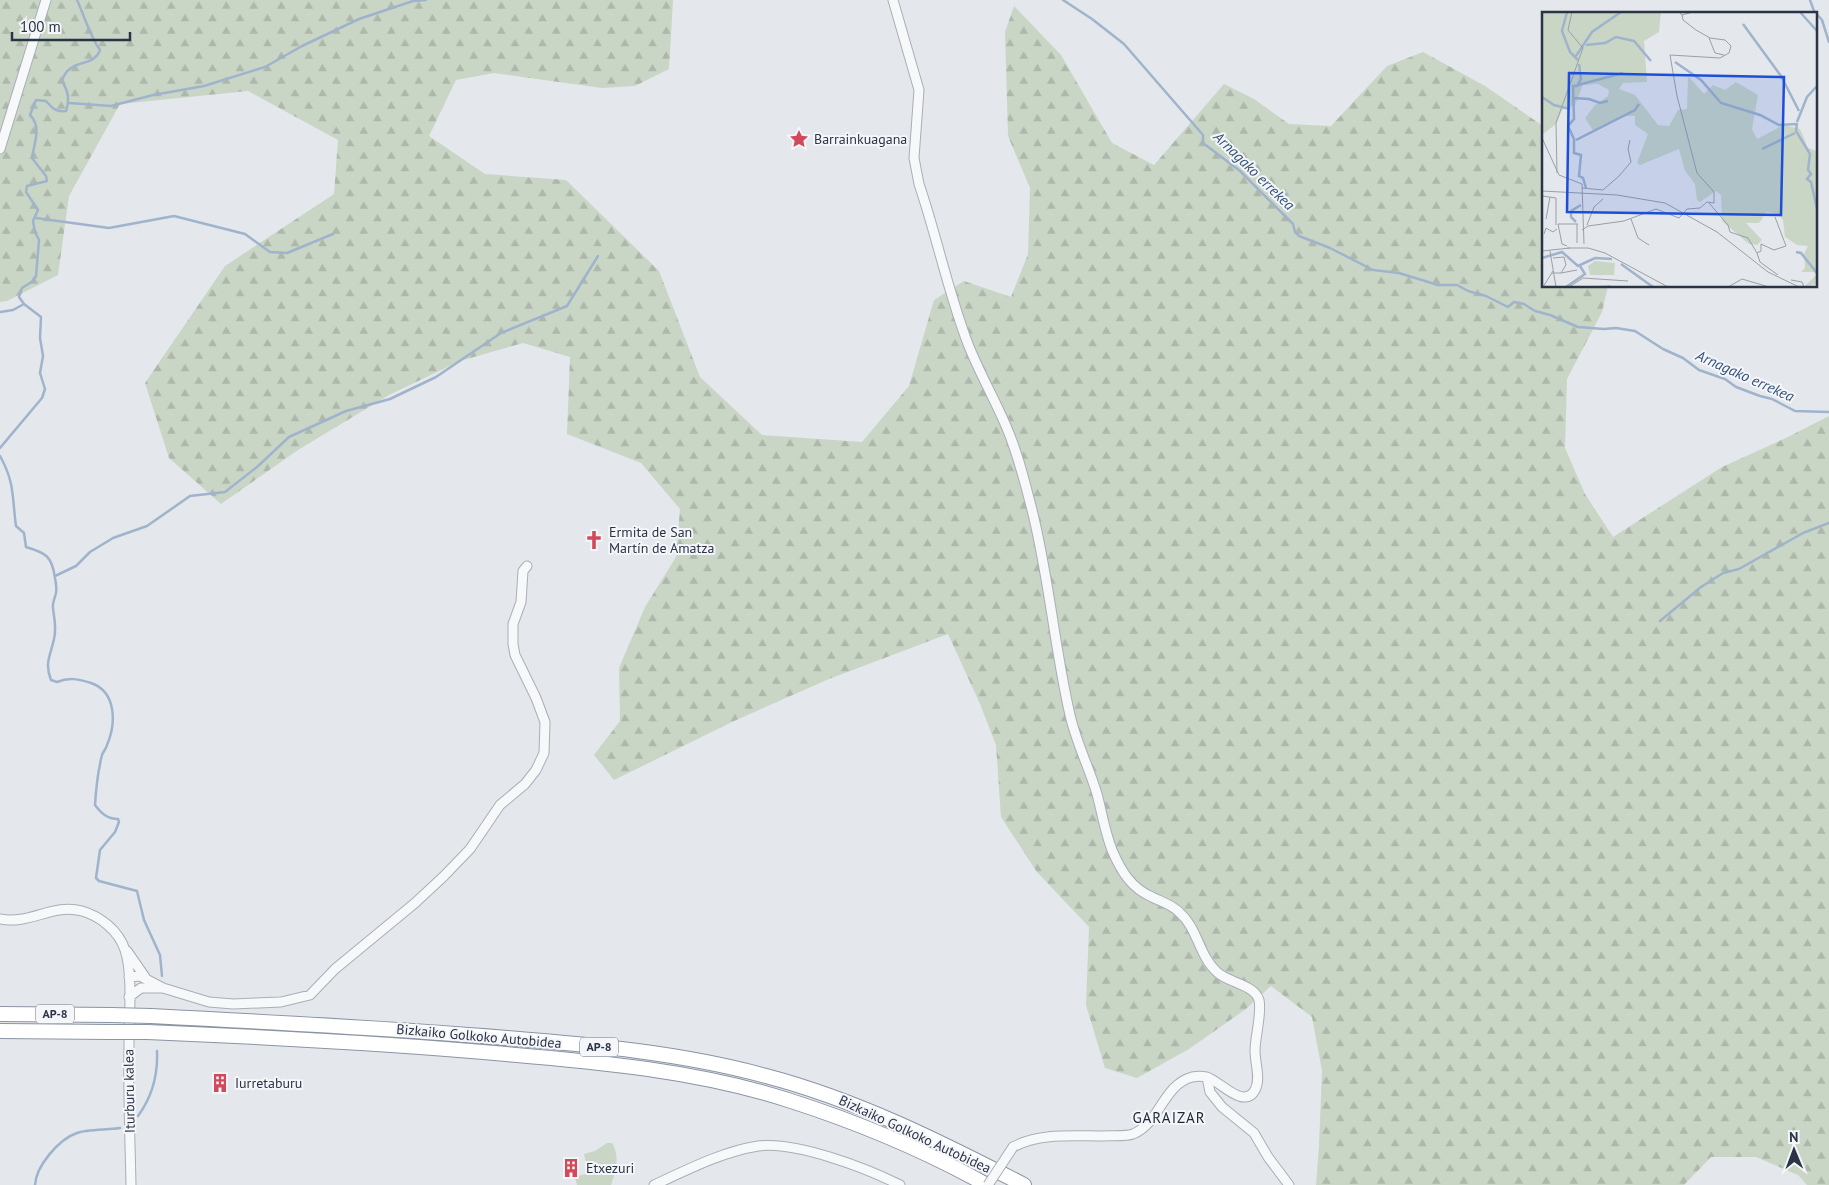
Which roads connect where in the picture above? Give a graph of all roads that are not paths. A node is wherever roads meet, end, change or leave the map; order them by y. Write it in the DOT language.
graph roads {
  1 [pos="46,0"];
  2 [pos="893,0"];
  3 [pos="0,150"];
  4 [pos="527,566"];
  5 [pos="0,919"];
  6 [pos="125,947"];
  7 [pos="128,978"];
  8 [pos="148,983"];
  9 [pos="129,997"];
  10 [pos="0,1014"];
  11 [pos="0,1031"];
  12 [pos="1207,1077"];
  13 [pos="130,1185"];
  14 [pos="654,1185"];
  15 [pos="900,1185"];
  16 [pos="988,1185"];
  17 [pos="1024,1185"];
  18 [pos="1289,1185"];
  1 -- 3 [label="street"];
  2 -- 12 [label="street"];
  4 -- 8 [label="street"];
  5 -- 6 [label="street"];
  6 -- 7 [label="street, Iturburu kalea"];
  6 -- 8 [label="street"];
  7 -- 8 [label="street"];
  7 -- 9 [label="street, Iturburu kalea"];
  8 -- 9 [label="street"];
  9 -- 13 [label="street, Iturburu kalea"];
  10 -- 17 [label="highway, Bizkaiko Golkoko Autobidea / AP-8, bridge"];
  11 -- 16 [label="highway, Bizkaiko Golkoko Autobidea / AP-8, bridge"];
  12 -- 16 [label="street, bridge"];
  12 -- 18 [label="street"];
  14 -- 15 [label="street"];
}
